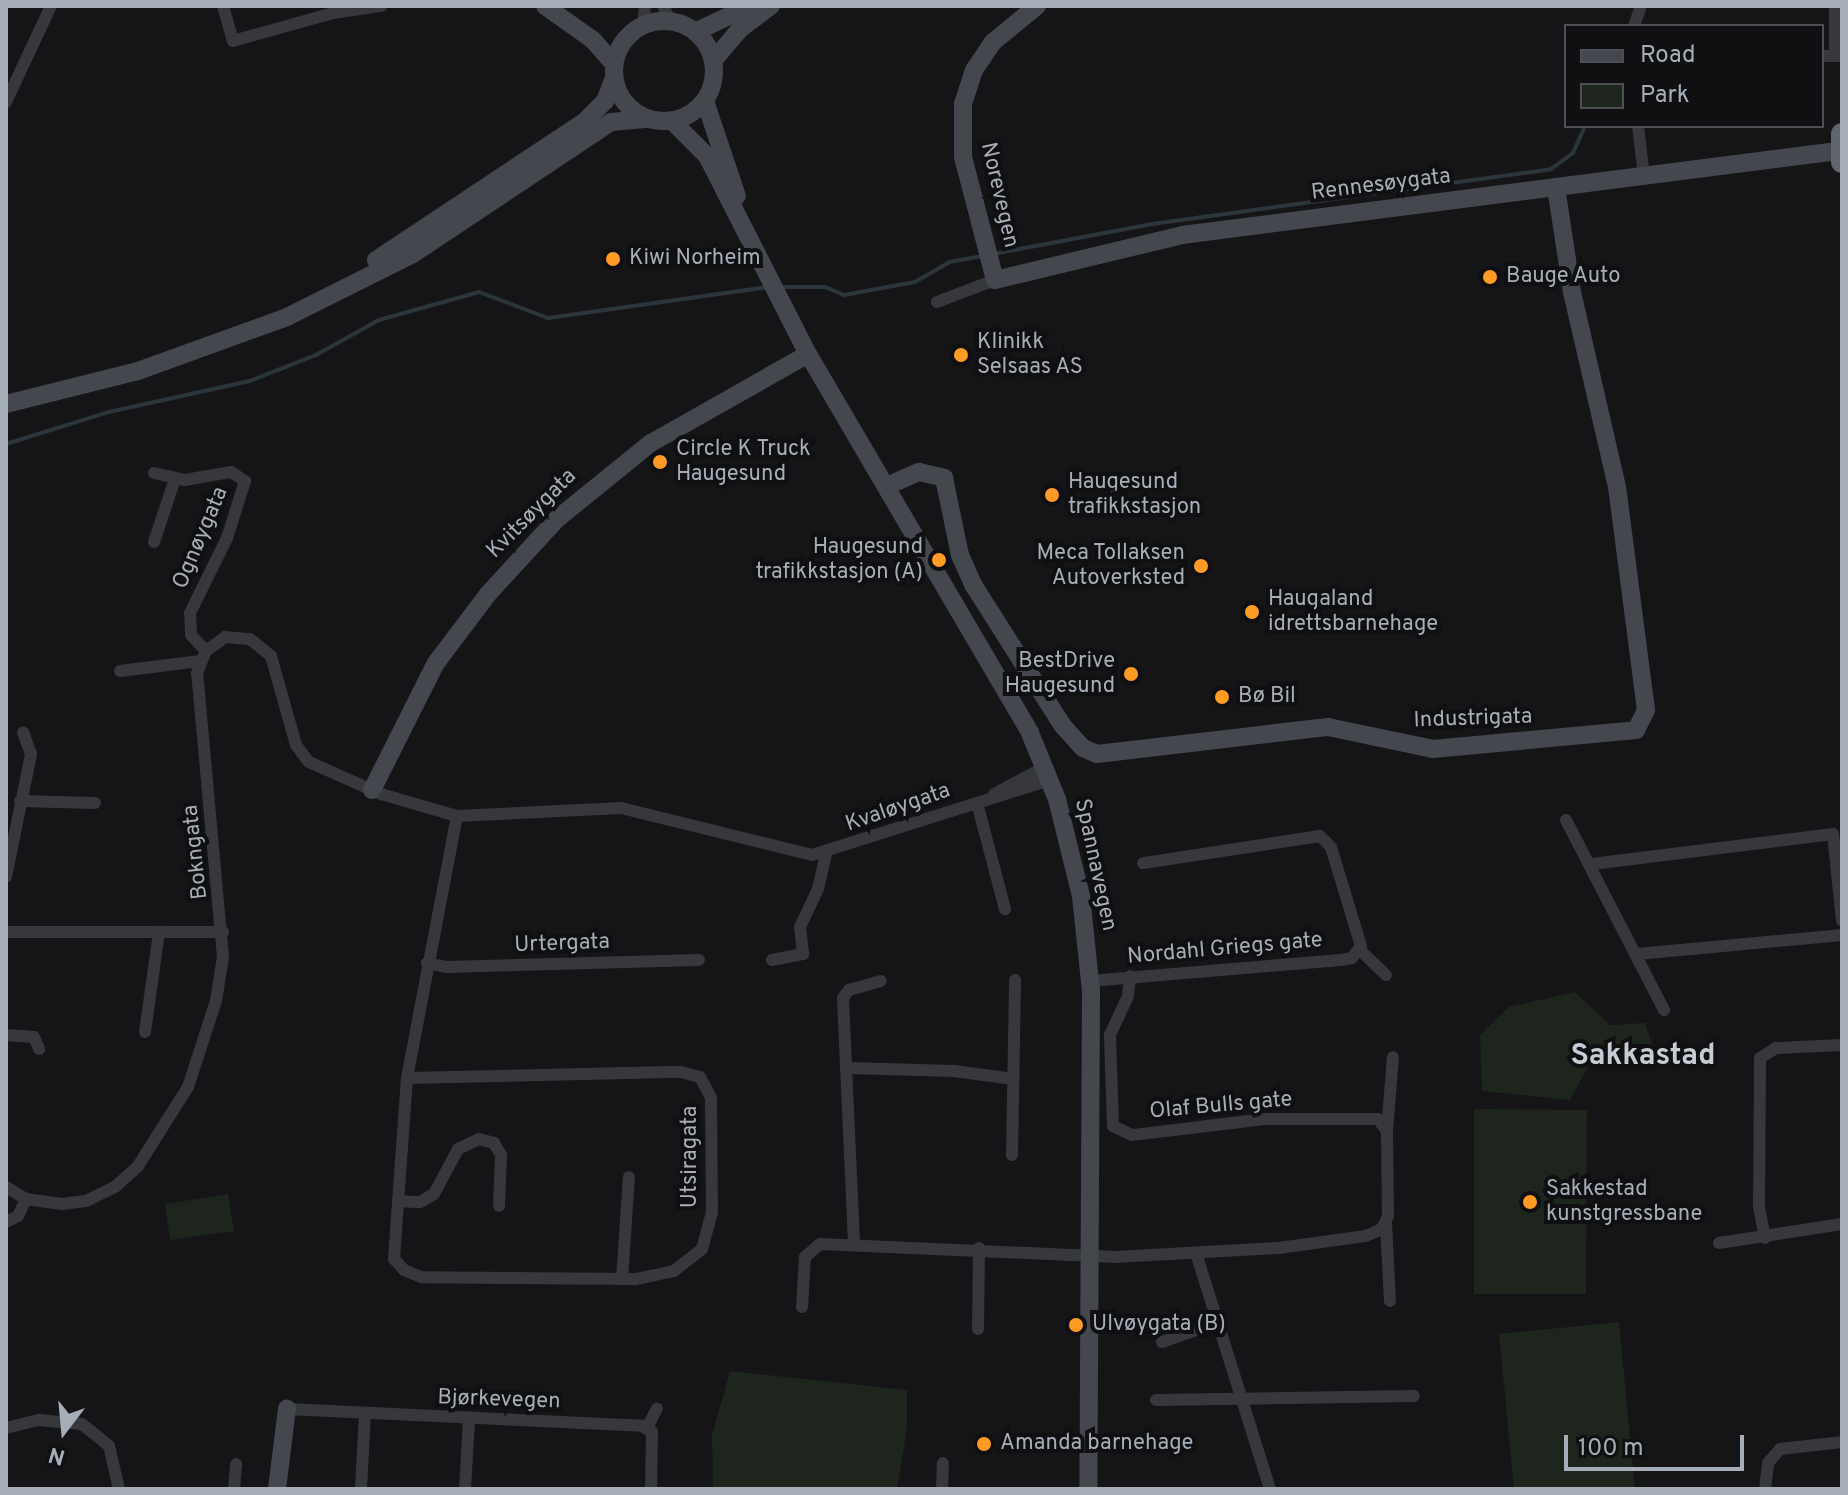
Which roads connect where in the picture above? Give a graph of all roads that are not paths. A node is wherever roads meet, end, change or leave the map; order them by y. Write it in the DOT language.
graph roads {
  1 [pos="51,6"];
  2 [pos="223,6"];
  3 [pos="381,6"];
  4 [pos="545,6"];
  5 [pos="645,6"];
  6 [pos="750,6"];
  7 [pos="771,6"];
  8 [pos="1037,6"];
  9 [pos="1835,6"];
  10 [pos="667,14"];
  11 [pos="567,19"];
  12 [pos="643,25"];
  13 [pos="695,32"];
  14 [pos="627,37"];
  15 [pos="1833,56"];
  16 [pos="713,61"];
  17 [pos="614,71"];
  18 [pos="705,101"];
  19 [pos="6,102"];
  20 [pos="648,119"];
  21 [pos="672,121"];
  22 [pos="1638,128"];
  23 [pos="1841,149"];
  24 [pos="1644,176"];
  25 [pos="1556,187"];
  26 [pos="747,234"];
  27 [pos="995,280"];
  28 [pos="937,302"];
  29 [pos="808,354"];
  30 [pos="6,392"];
  31 [pos="6,404"];
  32 [pos="154,473"];
  33 [pos="175,479"];
  34 [pos="887,486"];
  35 [pos="154,542"];
  36 [pos="203,656"];
  37 [pos="120,671"];
  38 [pos="23,732"];
  39 [pos="1047,773"];
  40 [pos="372,790"];
  41 [pos="20,801"];
  42 [pos="95,803"];
  43 [pos="977,803"];
  44 [pos="457,816"];
  45 [pos="1566,820"];
  46 [pos="826,854"];
  47 [pos="1143,863"];
  48 [pos="1592,864"];
  49 [pos="6,877"];
  50 [pos="1005,909"];
  51 [pos="1842,921"];
  52 [pos="6,932"];
  53 [pos="159,932"];
  54 [pos="223,932"];
  55 [pos="1842,935"];
  56 [pos="1360,950"];
  57 [pos="1637,954"];
  58 [pos="699,960"];
  59 [pos="772,960"];
  60 [pos="427,963"];
  61 [pos="1386,975"];
  62 [pos="1130,976"];
  63 [pos="1015,980"];
  64 [pos="881,981"];
  65 [pos="1090,981"];
  66 [pos="1664,1010"];
  67 [pos="145,1032"];
  68 [pos="6,1035"];
  69 [pos="1842,1045"];
  70 [pos="39,1049"];
  71 [pos="1393,1057"];
  72 [pos="847,1068"];
  73 [pos="407,1078"];
  74 [pos="1013,1079"];
  75 [pos="1387,1131"];
  76 [pos="1012,1155"];
  77 [pos="629,1177"];
  78 [pos="6,1187"];
  79 [pos="26,1199"];
  80 [pos="398,1201"];
  81 [pos="499,1206"];
  82 [pos="6,1222"];
  83 [pos="1386,1223"];
  84 [pos="1842,1224"];
  85 [pos="1765,1238"];
  86 [pos="854,1242"];
  87 [pos="1719,1243"];
  88 [pos="979,1248"];
  89 [pos="1196,1253"];
  90 [pos="1089,1255"];
  91 [pos="622,1279"];
  92 [pos="1390,1301"];
  93 [pos="802,1307"];
  94 [pos="1219,1322"];
  95 [pos="978,1329"];
  96 [pos="1162,1342"];
  97 [pos="1414,1396"];
  98 [pos="1245,1399"];
  99 [pos="1156,1400"];
  100 [pos="657,1408"];
  101 [pos="287,1409"];
  102 [pos="365,1413"];
  103 [pos="469,1419"];
  104 [pos="6,1428"];
  105 [pos="647,1428"];
  106 [pos="1842,1442"];
  107 [pos="943,1463"];
  108 [pos="236,1464"];
  109 [pos="119,1489"];
  110 [pos="234,1489"];
  111 [pos="277,1489"];
  112 [pos="361,1489"];
  113 [pos="465,1489"];
  114 [pos="651,1489"];
  115 [pos="942,1489"];
  116 [pos="1088,1489"];
  117 [pos="1270,1489"];
  118 [pos="1765,1489"];
  1 -- 19 [label="street"];
  2 -- 3 [label="street"];
  4 -- 11 [label="main road"];
  5 -- 12 [label="street"];
  6 -- 13 [label="main road"];
  7 -- 16 [label="main road"];
  8 -- 27 [label="main road, Norevegen"];
  9 -- 15 [label="street"];
  10 -- 12 [label="main road"];
  10 -- 13 [label="main road"];
  11 -- 14 [label="main road"];
  11 -- 17 [label="main road"];
  12 -- 14 [label="main road"];
  13 -- 16 [label="main road"];
  14 -- 17 [label="main road"];
  16 -- 18 [label="main road"];
  17 -- 20 [label="main road"];
  17 -- 30 [label="main road"];
  18 -- 21 [label="main road"];
  18 -- 26 [label="main road"];
  20 -- 21 [label="main road"];
  20 -- 31 [label="main road"];
  21 -- 26 [label="main road"];
  22 -- 24 [label="street"];
  23 -- 24 [label="main road, Rennesøygata"];
  24 -- 25 [label="main road, Rennesøygata"];
  25 -- 27 [label="main road, Rennesøygata"];
  25 -- 34 [label="main road, Industrigata"];
  26 -- 29 [label="main road, Spannavegen"];
  27 -- 28 [label="street, Rennesøygata"];
  29 -- 34 [label="main road, Spannavegen"];
  29 -- 40 [label="main road, Kvitsøygata"];
  32 -- 33 [label="street, Ognøygata"];
  33 -- 35 [label="street"];
  33 -- 36 [label="street, Ognøygata"];
  34 -- 39 [label="main road, Spannavegen"];
  36 -- 37 [label="street"];
  36 -- 40 [label="street"];
  36 -- 54 [label="street, Bokngata"];
  38 -- 41 [label="street"];
  39 -- 43 [label="street, Kvaløygata"];
  39 -- 65 [label="main road, Spannavegen"];
  40 -- 44 [label="street"];
  41 -- 42 [label="street"];
  41 -- 49 [label="street"];
  43 -- 46 [label="street, Kvaløygata"];
  43 -- 50 [label="street"];
  44 -- 46 [label="street"];
  44 -- 60 [label="street, Utsiragata"];
  45 -- 48 [label="street"];
  46 -- 59 [label="street, Kvaløygata"];
  47 -- 56 [label="street"];
  48 -- 51 [label="street"];
  48 -- 57 [label="street"];
  52 -- 53 [label="street"];
  53 -- 54 [label="street"];
  53 -- 67 [label="street"];
  54 -- 79 [label="street, Bokngata"];
  55 -- 57 [label="street"];
  56 -- 61 [label="street"];
  56 -- 62 [label="street, Nordahl Griegs gate"];
  57 -- 66 [label="street"];
  58 -- 60 [label="street, Urtergata"];
  60 -- 73 [label="street, Utsiragata"];
  62 -- 65 [label="street, Nordahl Griegs gate"];
  62 -- 75 [label="street, Olaf Bulls gate"];
  63 -- 74 [label="street"];
  64 -- 72 [label="street"];
  65 -- 90 [label="main road, Spannavegen"];
  68 -- 70 [label="street"];
  69 -- 85 [label="street"];
  71 -- 75 [label="street"];
  72 -- 74 [label="street"];
  72 -- 86 [label="street"];
  73 -- 80 [label="street, Utsiragata"];
  73 -- 91 [label="street, Utsiragata"];
  74 -- 76 [label="street"];
  75 -- 83 [label="street"];
  77 -- 91 [label="street"];
  78 -- 79 [label="street, Bokngata"];
  79 -- 82 [label="street"];
  80 -- 81 [label="street"];
  80 -- 91 [label="street, Utsiragata"];
  83 -- 89 [label="street"];
  83 -- 92 [label="street"];
  84 -- 85 [label="street"];
  85 -- 87 [label="street"];
  86 -- 88 [label="street"];
  86 -- 93 [label="street"];
  88 -- 90 [label="street"];
  88 -- 95 [label="street"];
  89 -- 90 [label="street"];
  89 -- 94 [label="street"];
  90 -- 116 [label="main road, Spannavegen"];
  94 -- 96 [label="street"];
  94 -- 98 [label="street"];
  97 -- 98 [label="street"];
  98 -- 99 [label="street"];
  98 -- 117 [label="street"];
  100 -- 105 [label="street"];
  101 -- 102 [label="street, Bjørkevegen"];
  101 -- 111 [label="main road"];
  102 -- 103 [label="street, Bjørkevegen"];
  102 -- 112 [label="street"];
  103 -- 105 [label="street, Bjørkevegen"];
  103 -- 113 [label="street"];
  104 -- 109 [label="street"];
  105 -- 114 [label="street"];
  106 -- 118 [label="street"];
  107 -- 115 [label="street"];
  108 -- 110 [label="street"];
}
